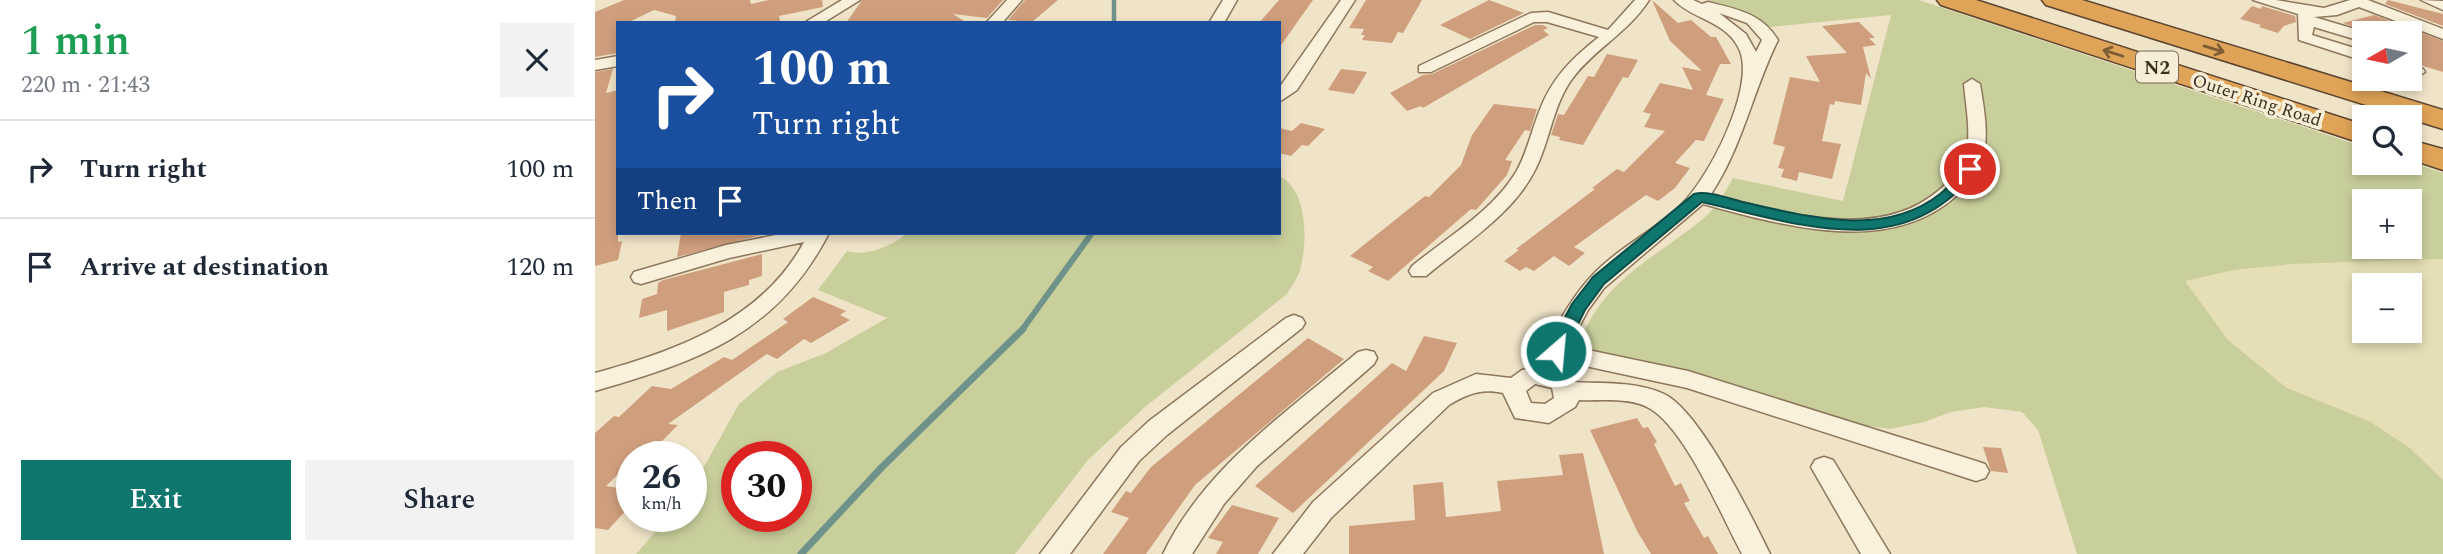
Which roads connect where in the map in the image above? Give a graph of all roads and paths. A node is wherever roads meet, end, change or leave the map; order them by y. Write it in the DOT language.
graph roads {
  1 [pos="853,0"];
  2 [pos="1015,0"];
  3 [pos="1230,0"];
  4 [pos="1348,0"];
  5 [pos="1642,0"];
  6 [pos="1682,0"];
  7 [pos="1950,0"];
  8 [pos="2055,0"];
  9 [pos="2260,0"];
  10 [pos="2428,0"];
  11 [pos="2360,1"];
  12 [pos="2443,6"];
  13 [pos="2306,16"];
  14 [pos="815,21"];
  15 [pos="995,21"];
  16 [pos="1217,21"];
  17 [pos="2352,33"];
  18 [pos="2443,34"];
  19 [pos="1611,36"];
  20 [pos="2352,52"];
  21 [pos="616,61"];
  22 [pos="595,65"];
  23 [pos="1426,69"];
  24 [pos="1972,84"];
  25 [pos="1281,95"];
  26 [pos="2443,120"];
  27 [pos="2352,131"];
  28 [pos="2422,153"];
  29 [pos="2443,160"];
  30 [pos="1699,197"];
  31 [pos="807,235"];
  32 [pos="816,235"];
  33 [pos="1419,271"];
  34 [pos="641,277"];
  35 [pos="1294,323"];
  36 [pos="1556,351"];
  37 [pos="1366,358"];
  38 [pos="1544,376"];
  39 [pos="595,382"];
  40 [pos="1514,388"];
  41 [pos="1566,391"];
  42 [pos="1824,467"];
  43 [pos="1976,471"];
  44 [pos="1053,554"];
  45 [pos="1177,554"];
  46 [pos="1287,554"];
  47 [pos="1756,554"];
  48 [pos="1876,554"];
  1 -- 14 [label="street"];
  2 -- 15 [label="street"];
  3 -- 16 [label="street"];
  4 -- 25 [label="street"];
  5 -- 19 [label="street"];
  6 -- 30 [label="street"];
  27 -- 7 [label="highway, Outer Ring Road / N2, one-way"];
  8 -- 26 [label="highway, Outer Ring Road / N2, one-way"];
  9 -- 13 [label="street"];
  10 -- 12 [label="street"];
  11 -- 13 [label="street"];
  11 -- 18 [label="street"];
  13 -- 17 [label="street"];
  13 -- 20 [label="street"];
  19 -- 23 [label="street"];
  19 -- 33 [label="street"];
  21 -- 22 [label="street"];
  24 -- 30 [label="street"];
  28 -- 29 [label="highway"];
  30 -- 36 [label="street"];
  31 -- 34 [label="street"];
  32 -- 39 [label="street"];
  35 -- 44 [label="street"];
  36 -- 38 [label="street"];
  36 -- 43 [label="street"];
  37 -- 45 [label="street"];
  38 -- 40 [label="street"];
  38 -- 41 [label="street"];
  40 -- 41 [label="street"];
  40 -- 46 [label="street"];
  41 -- 47 [label="street"];
  42 -- 48 [label="street"];
}
